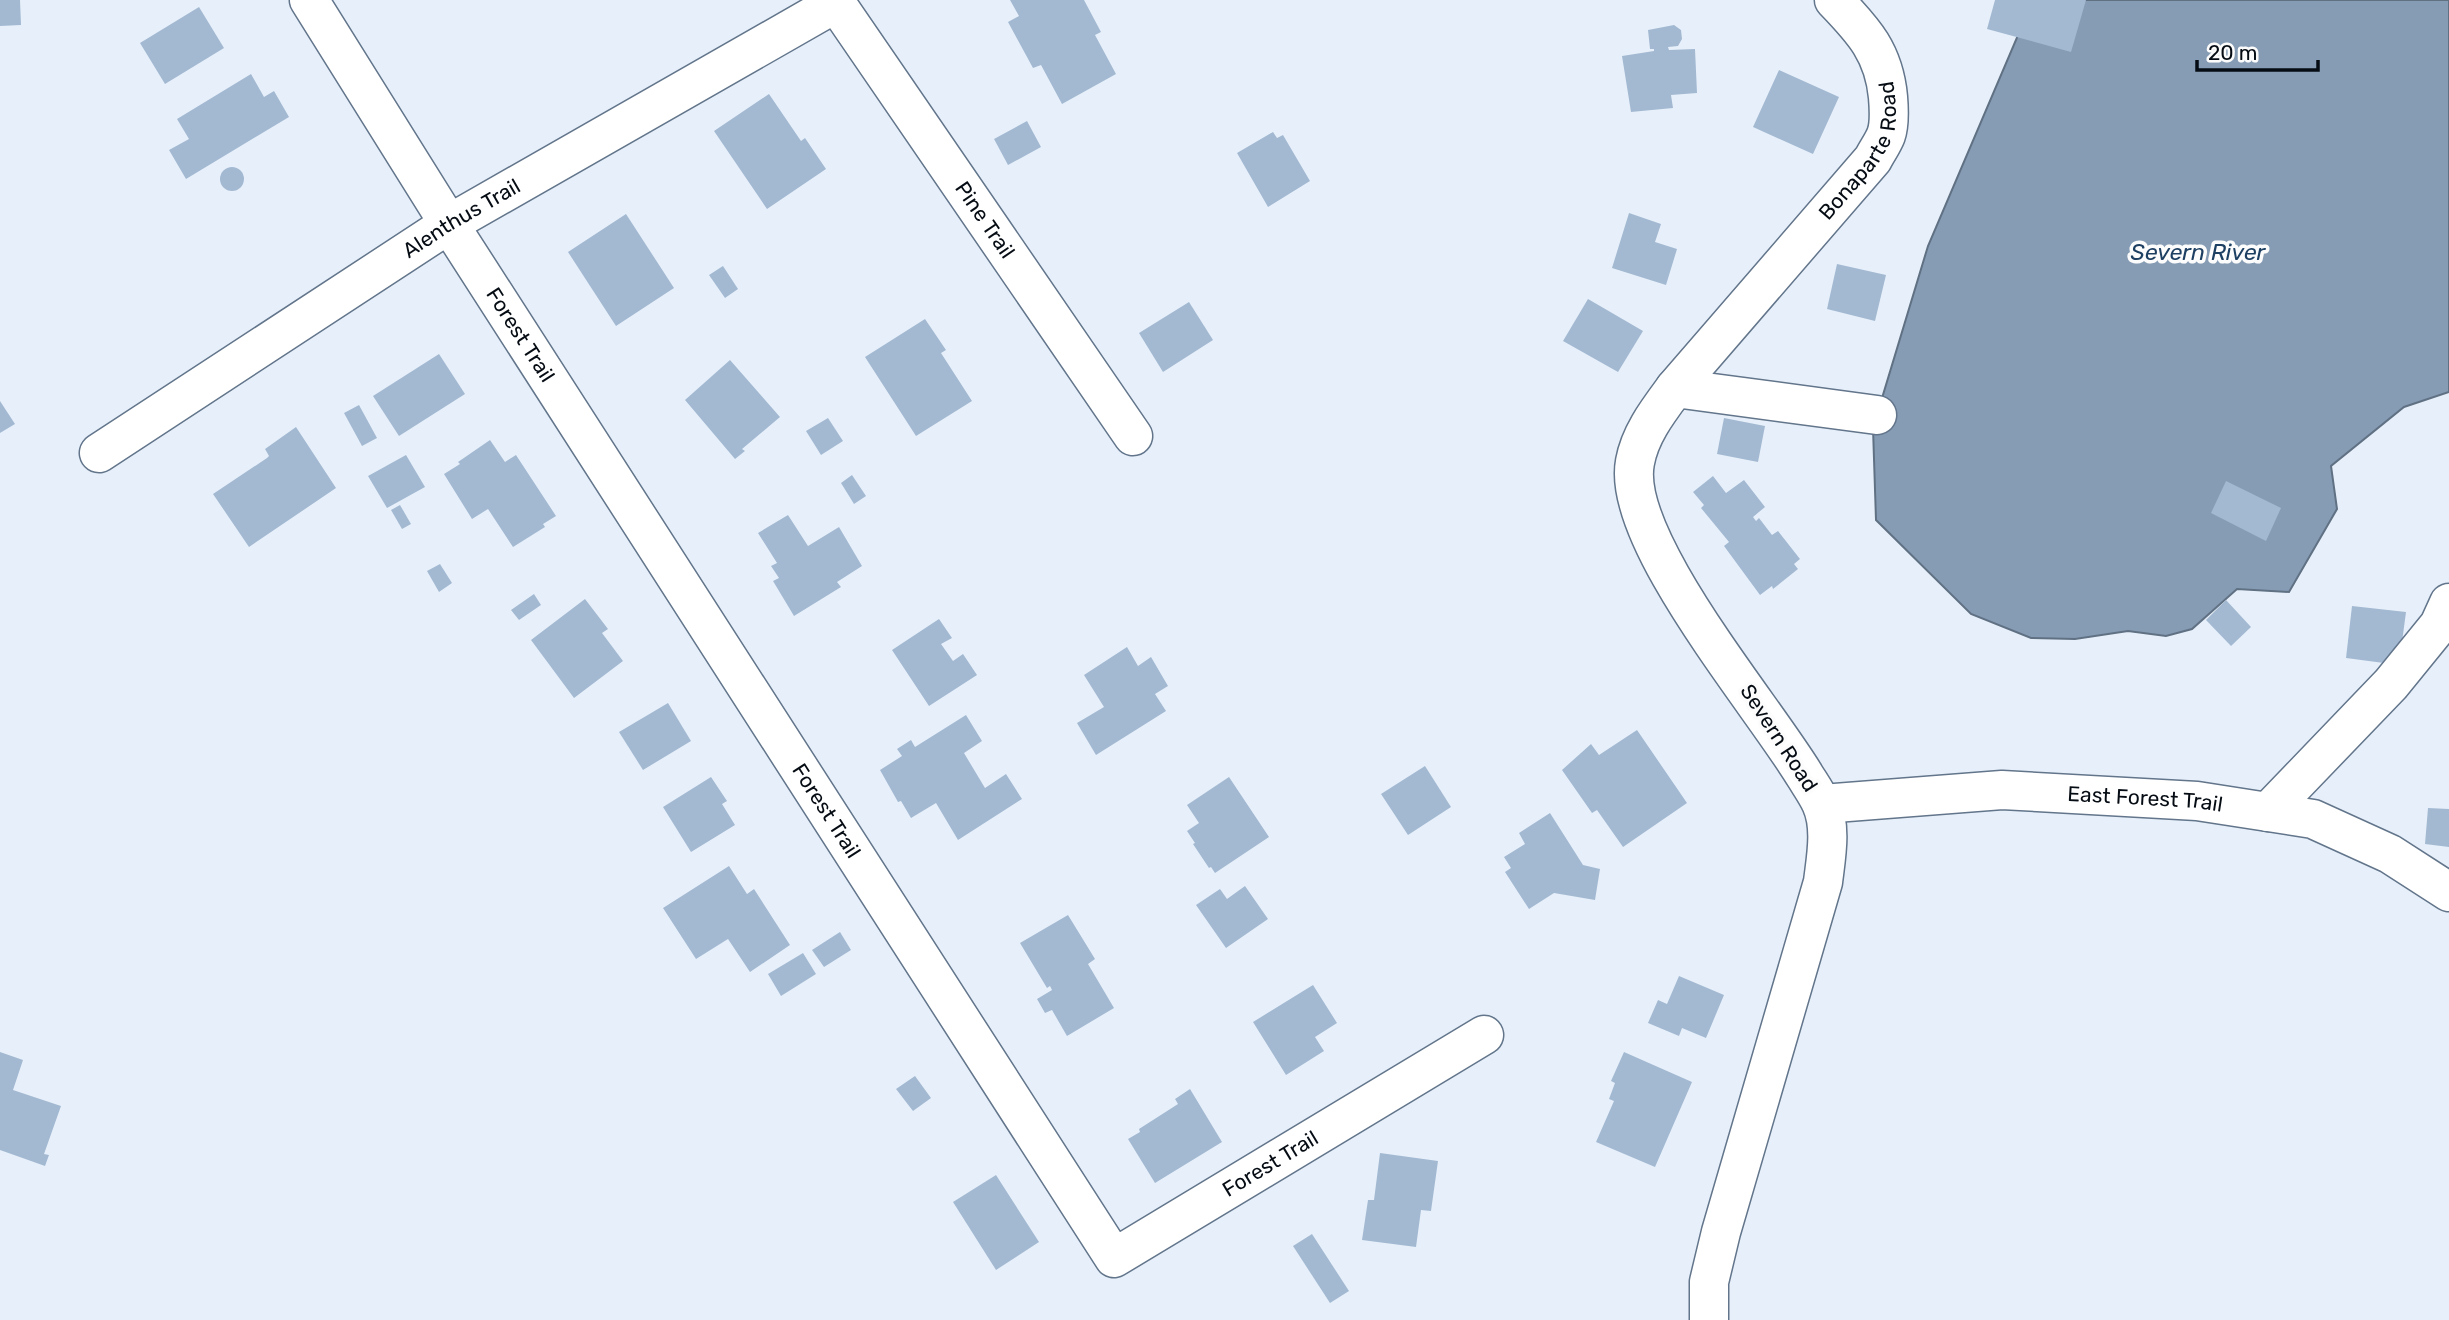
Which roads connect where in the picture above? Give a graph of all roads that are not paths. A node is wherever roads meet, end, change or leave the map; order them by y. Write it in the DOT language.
graph roads {
  1 [pos="309,0"];
  2 [pos="1834,0"];
  3 [pos="836,3"];
  4 [pos="449,225"];
  5 [pos="1758,292"];
  6 [pos="1675,388"];
  7 [pos="1877,415"];
  8 [pos="1133,436"];
  9 [pos="99,453"];
  10 [pos="2449,603"];
  11 [pos="1822,804"];
  12 [pos="2268,812"];
  13 [pos="2449,892"];
  14 [pos="1484,1035"];
  15 [pos="1709,1320"];
  1 -- 4 [label="street, Forest Trail"];
  2 -- 5 [label="street, Bonaparte Road"];
  3 -- 4 [label="street, Alenthus Trail"];
  3 -- 8 [label="street, Pine Trail"];
  4 -- 9 [label="street, Alenthus Trail"];
  4 -- 14 [label="street, Forest Trail"];
  5 -- 6 [label="street, Severn Road"];
  6 -- 7 [label="street"];
  6 -- 11 [label="street, Severn Road"];
  10 -- 12 [label="street"];
  11 -- 12 [label="street, East Forest Trail"];
  11 -- 15 [label="street, Severn Road"];
  12 -- 13 [label="street, East Forest Trail"];
}
